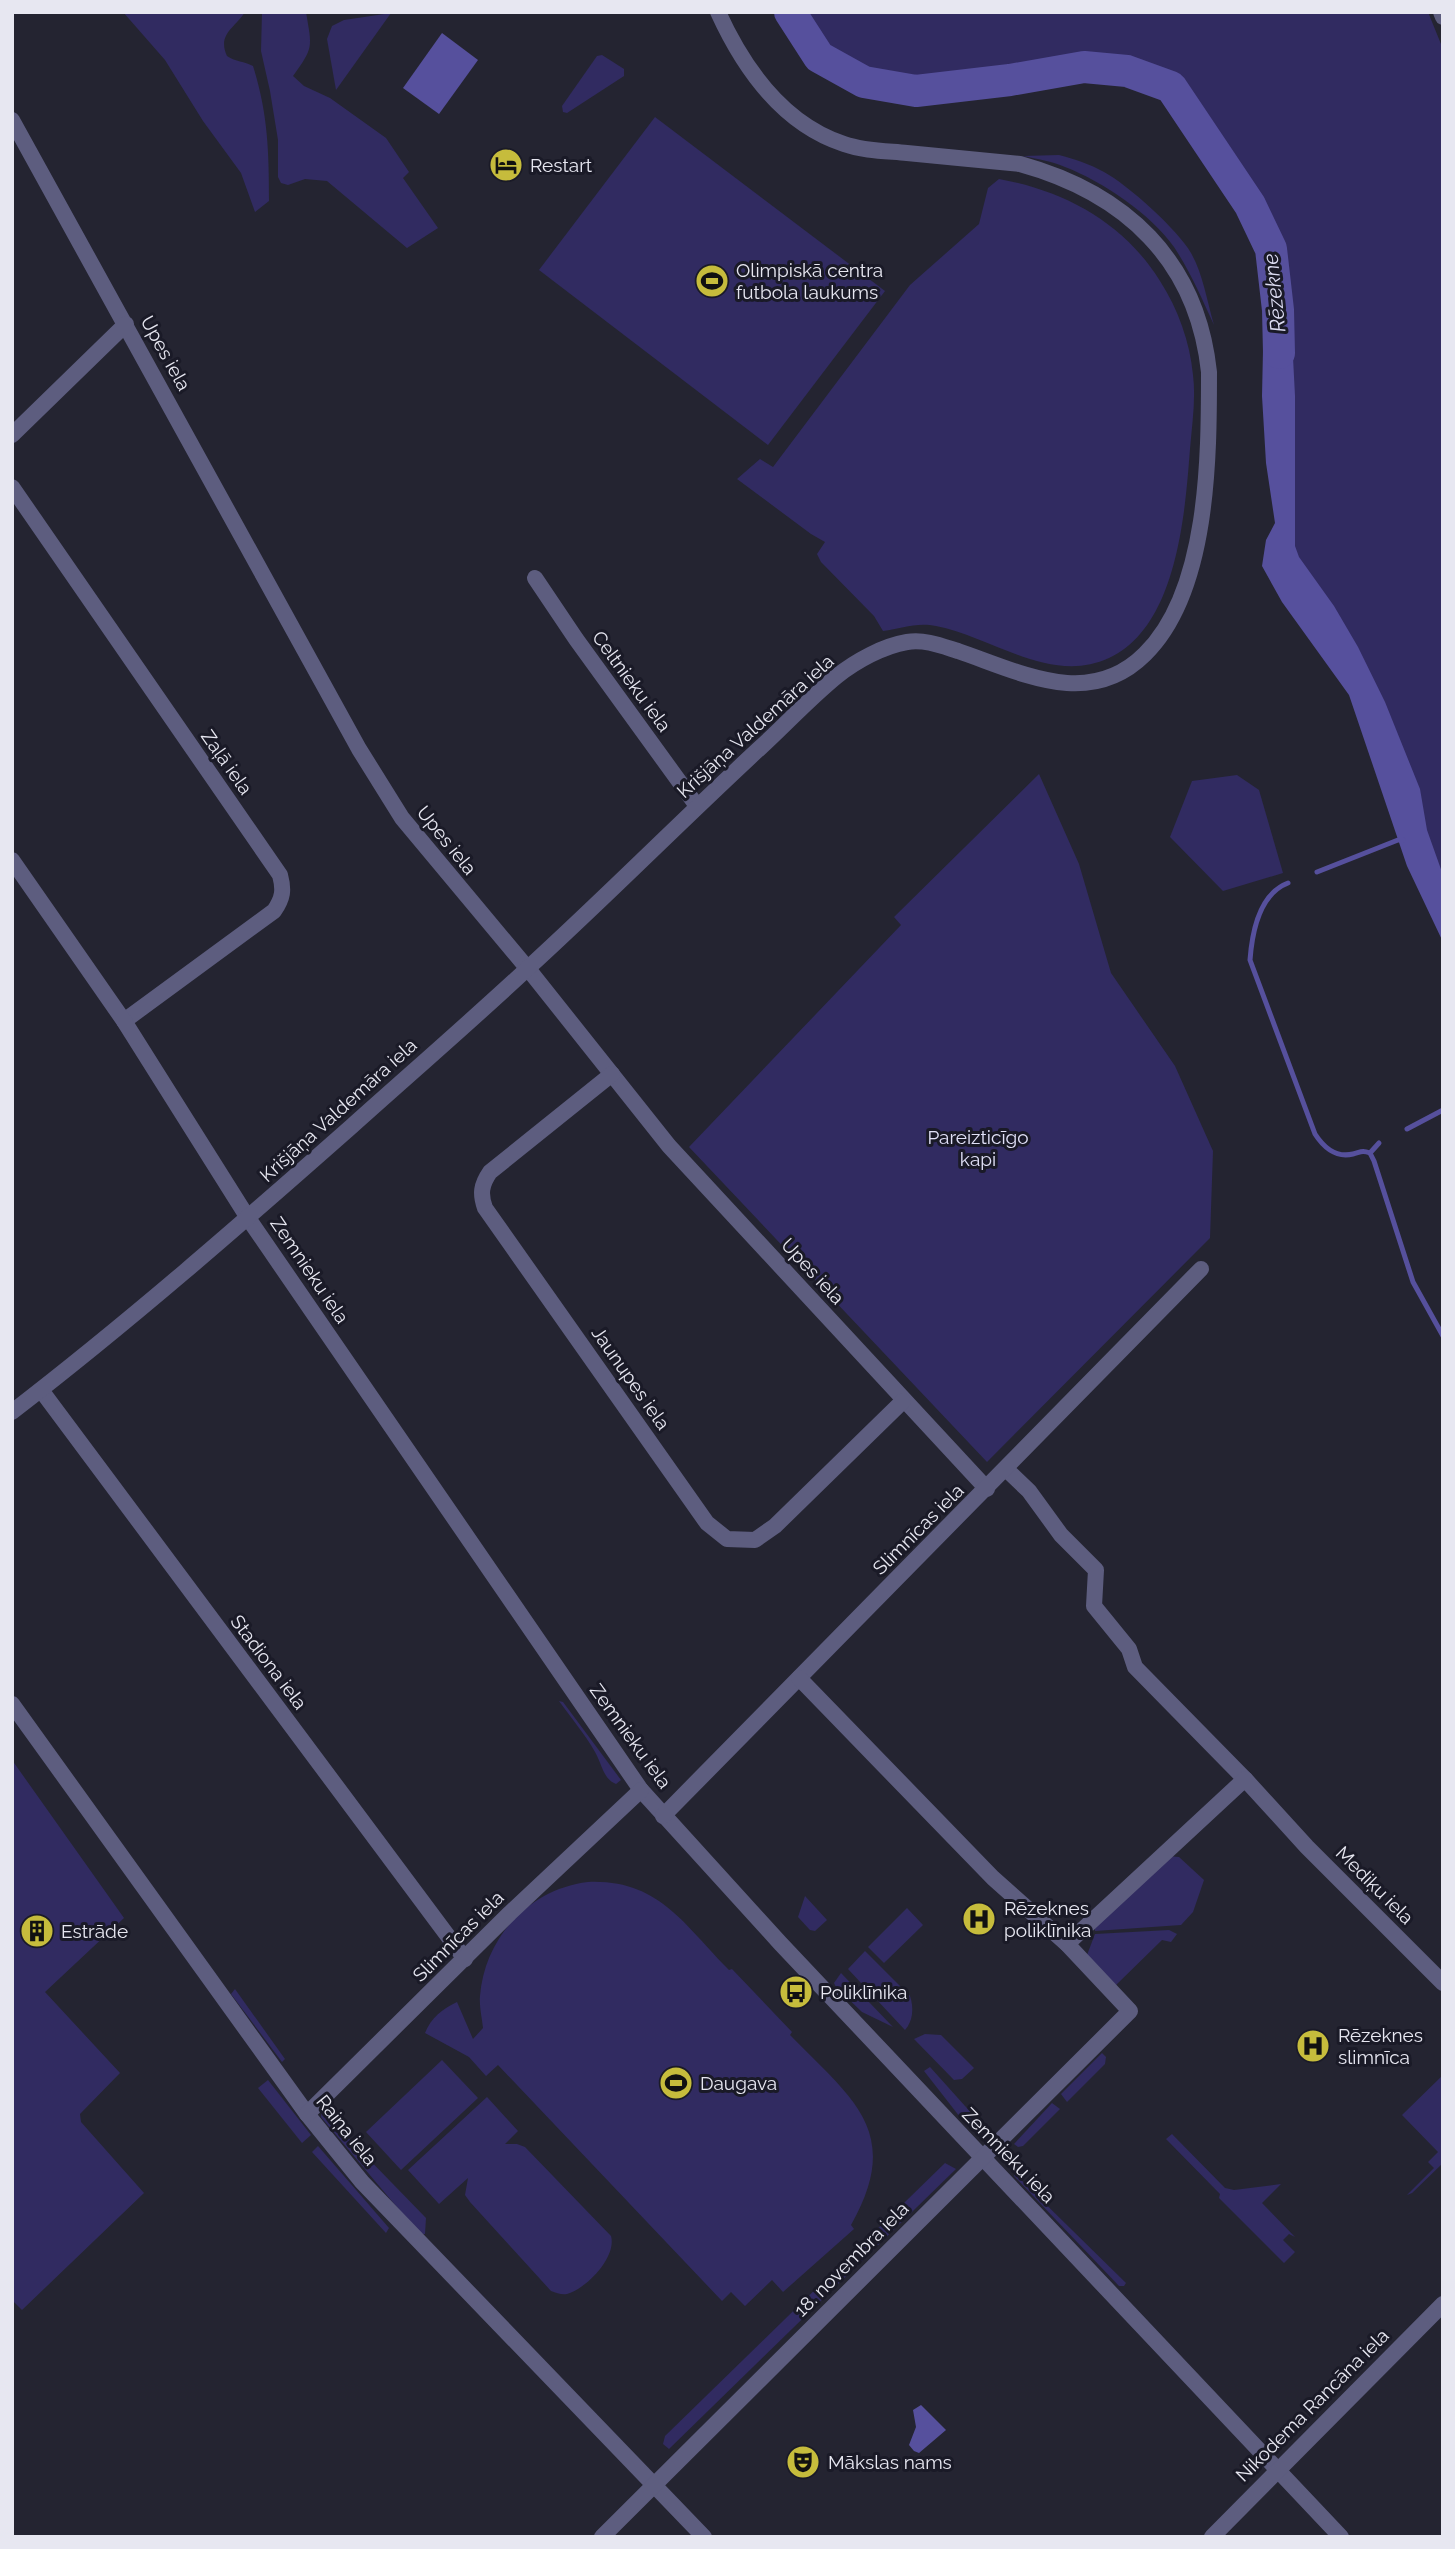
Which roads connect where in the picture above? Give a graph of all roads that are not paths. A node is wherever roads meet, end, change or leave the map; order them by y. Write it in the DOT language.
graph roads {
  1 [pos="718,12"];
  2 [pos="1441,12"];
  3 [pos="1443,17"];
  4 [pos="12,120"];
  5 [pos="126,324"];
  6 [pos="12,435"];
  7 [pos="12,487"];
  8 [pos="535,578"];
  9 [pos="697,806"];
  10 [pos="12,860"];
  11 [pos="528,969"];
  12 [pos="124,1021"];
  13 [pos="612,1074"];
  14 [pos="248,1217"];
  15 [pos="1202,1269"];
  16 [pos="41,1390"];
  17 [pos="903,1401"];
  18 [pos="12,1412"];
  19 [pos="1006,1469"];
  20 [pos="987,1489"];
  21 [pos="799,1678"];
  22 [pos="12,1704"];
  23 [pos="1245,1779"];
  24 [pos="641,1790"];
  25 [pos="663,1816"];
  26 [pos="1067,1944"];
  27 [pos="465,1959"];
  28 [pos="1443,1983"];
  29 [pos="307,2115"];
  30 [pos="982,2158"];
  31 [pos="1443,2304"];
  32 [pos="1277,2470"];
  33 [pos="654,2485"];
  34 [pos="602,2537"];
  35 [pos="704,2537"];
  36 [pos="1212,2537"];
  37 [pos="1341,2537"];
  1 -- 9 [label="street, Krišjāņa Valdemāra iela"];
  2 -- 3 [label="street"];
  4 -- 5 [label="street, Upes iela"];
  5 -- 6 [label="street"];
  5 -- 11 [label="street, Upes iela"];
  7 -- 12 [label="street, Zaļā iela"];
  8 -- 9 [label="street, Celtnieku iela"];
  9 -- 11 [label="street, Krišjāņa Valdemāra iela"];
  10 -- 12 [label="street, Zemnieku iela"];
  11 -- 13 [label="street, Upes iela"];
  11 -- 14 [label="street, Krišjāņa Valdemāra iela"];
  12 -- 14 [label="street, Zemnieku iela"];
  13 -- 17 [label="street, Upes iela"];
  13 -- 17 [label="street, Jaunupes iela"];
  14 -- 16 [label="street, Krišjāņa Valdemāra iela"];
  14 -- 24 [label="street, Zemnieku iela"];
  15 -- 19 [label="street, Slimnīcas iela"];
  16 -- 18 [label="street, Krišjāņa Valdemāra iela"];
  16 -- 27 [label="street, Stadiona iela"];
  17 -- 20 [label="street, Upes iela"];
  19 -- 20 [label="street, Slimnīcas iela"];
  19 -- 23 [label="street, Mediķu iela"];
  20 -- 21 [label="street, Slimnīcas iela"];
  21 -- 25 [label="street, Slimnīcas iela"];
  21 -- 26 [label="street"];
  22 -- 29 [label="street, Raiņa iela"];
  23 -- 26 [label="street"];
  23 -- 28 [label="street, Mediķu iela"];
  24 -- 25 [label="street, Zemnieku iela"];
  24 -- 27 [label="street, Slimnīcas iela"];
  25 -- 30 [label="street, Zemnieku iela"];
  26 -- 30 [label="street, 18. novembra iela"];
  27 -- 29 [label="street, Slimnīcas iela"];
  29 -- 33 [label="street, Raiņa iela"];
  30 -- 32 [label="street, Zemnieku iela"];
  30 -- 33 [label="street, 18. novembra iela"];
  31 -- 32 [label="street, Nikodema Rancāna iela"];
  32 -- 36 [label="street, Nikodema Rancāna iela"];
  32 -- 37 [label="street, Zemnieku iela"];
  33 -- 34 [label="street, 18. novembra iela"];
  33 -- 35 [label="street, Raiņa iela"];
}
